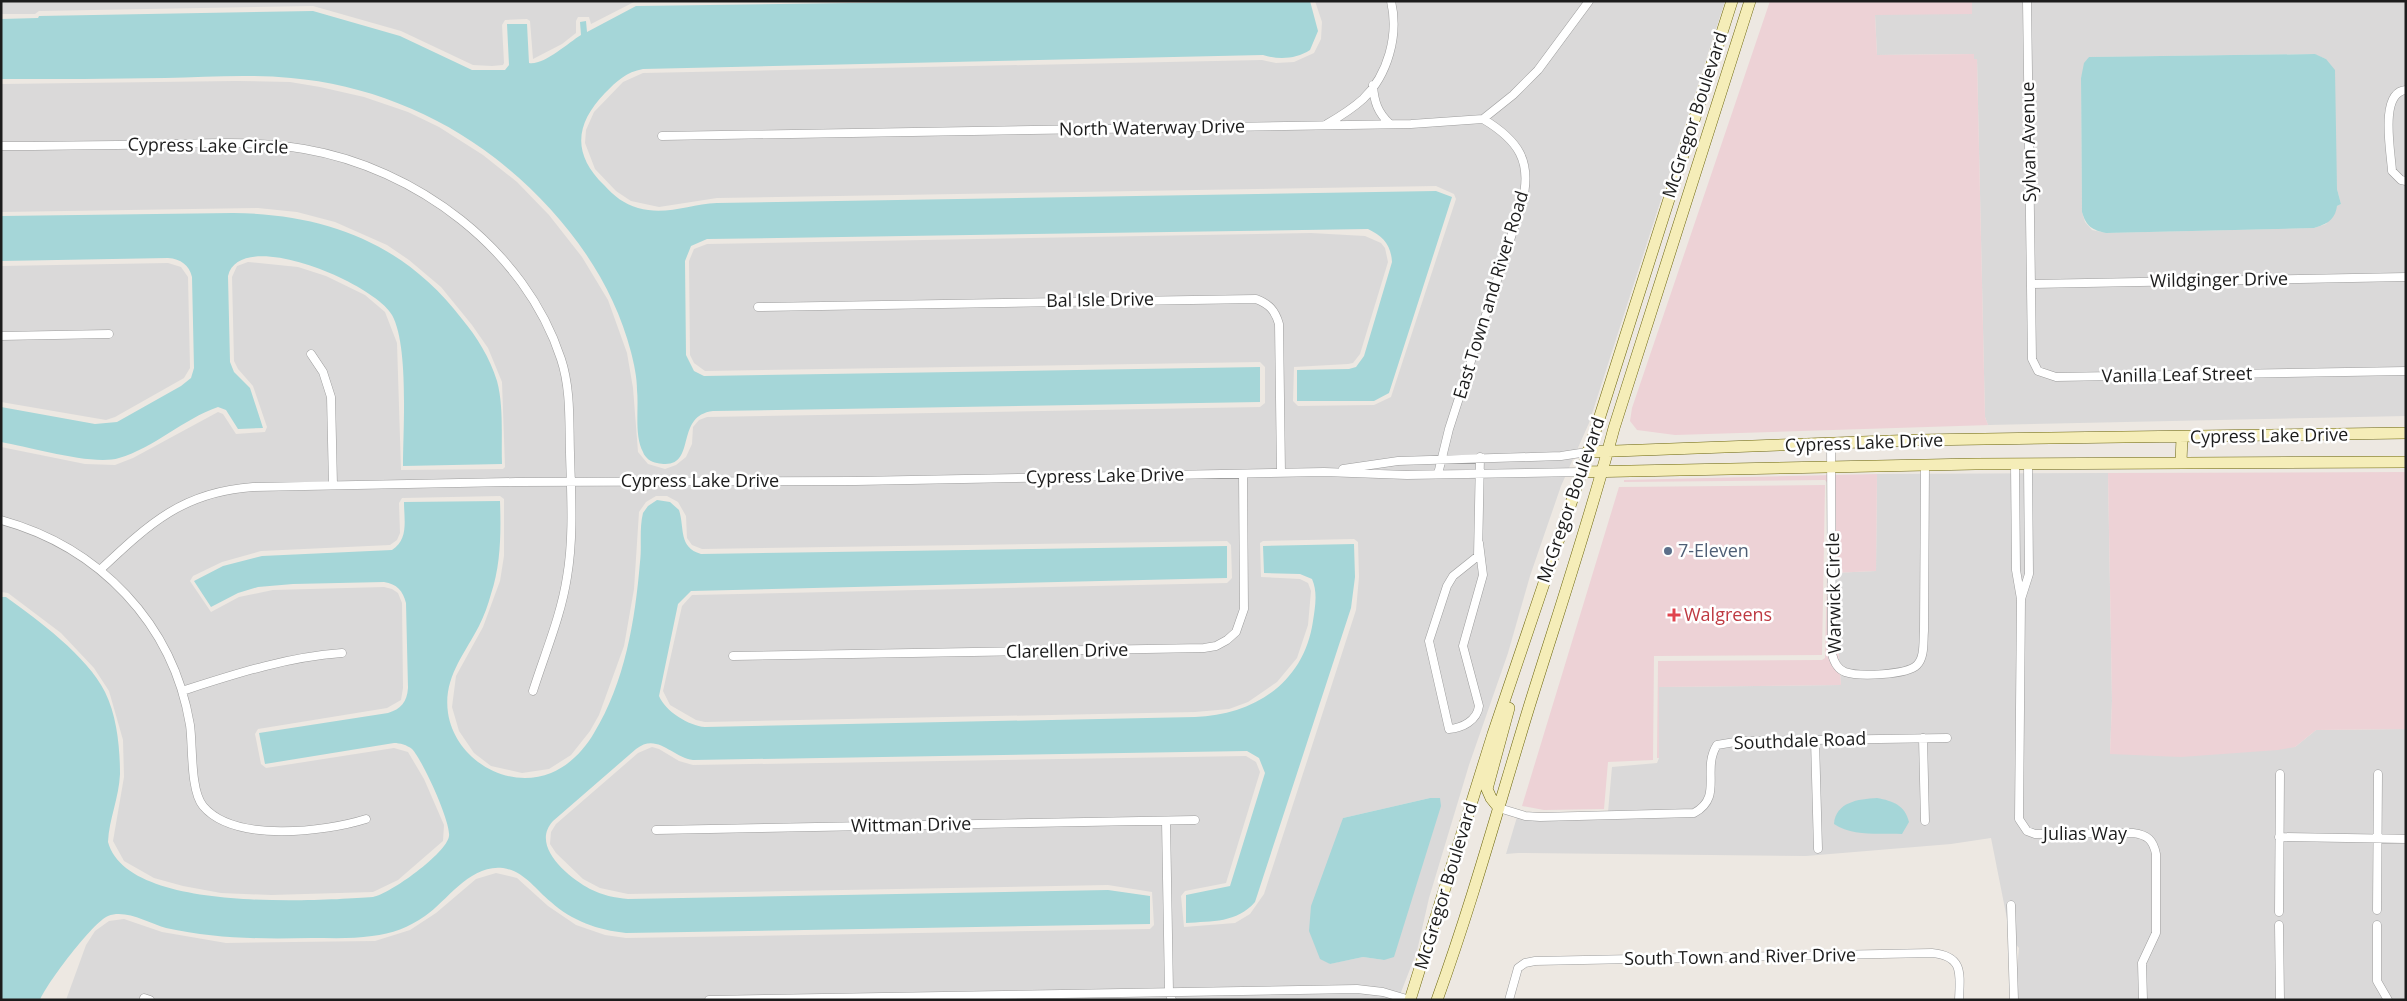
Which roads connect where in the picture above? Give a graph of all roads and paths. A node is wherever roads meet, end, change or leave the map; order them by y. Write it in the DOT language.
graph roads {
  1 [pos="1589,1"];
  2 [pos="1732,1"];
  3 [pos="1750,1"];
  4 [pos="2027,1"];
  5 [pos="2033,1"];
  6 [pos="1393,3"];
  7 [pos="1373,85"];
  8 [pos="2406,90"];
  9 [pos="1482,119"];
  10 [pos="1327,124"];
  11 [pos="1390,124"];
  12 [pos="662,136"];
  13 [pos="1,146"];
  14 [pos="2406,181"];
  15 [pos="2406,277"];
  16 [pos="2032,284"];
  17 [pos="758,307"];
  18 [pos="109,334"];
  19 [pos="1,336"];
  20 [pos="311,354"];
  21 [pos="2406,371"];
  22 [pos="2406,433"];
  23 [pos="2182,437"];
  24 [pos="1832,443"];
  25 [pos="1608,451"];
  26 [pos="1587,452"];
  27 [pos="1480,457"];
  28 [pos="1442,458"];
  29 [pos="2181,462"];
  30 [pos="2406,462"];
  31 [pos="2015,464"];
  32 [pos="2028,464"];
  33 [pos="1925,465"];
  34 [pos="1832,468"];
  35 [pos="1603,471"];
  36 [pos="1324,472"];
  37 [pos="1581,472"];
  38 [pos="1280,473"];
  39 [pos="1243,474"];
  40 [pos="1438,474"];
  41 [pos="1480,474"];
  42 [pos="570,481"];
  43 [pos="333,485"];
  44 [pos="1,520"];
  45 [pos="1479,542"];
  46 [pos="101,569"];
  47 [pos="2021,599"];
  48 [pos="342,653"];
  49 [pos="733,656"];
  50 [pos="1510,684"];
  51 [pos="182,691"];
  52 [pos="532,691"];
  53 [pos="1923,738"];
  54 [pos="1947,738"];
  55 [pos="1815,740"];
  56 [pos="2280,774"];
  57 [pos="2378,774"];
  58 [pos="1499,808"];
  59 [pos="366,819"];
  60 [pos="1195,820"];
  61 [pos="1166,821"];
  62 [pos="1925,821"];
  63 [pos="656,830"];
  64 [pos="2280,837"];
  65 [pos="2376,838"];
  66 [pos="2406,838"];
  67 [pos="1818,849"];
  68 [pos="2011,905"];
  69 [pos="2376,910"];
  70 [pos="2279,912"];
  71 [pos="2279,924"];
  72 [pos="2376,924"];
  73 [pos="1170,996"];
  74 [pos="822,999"];
  75 [pos="1510,999"];
  76 [pos="708,1000"];
  77 [pos="1410,1000"];
  78 [pos="1438,1000"];
  79 [pos="1959,1000"];
  80 [pos="2014,1000"];
  81 [pos="2143,1000"];
  82 [pos="2280,1000"];
  83 [pos="2388,1000"];
  1 -- 9 [label="street"];
  2 -- 26 [label="main road, McGregor Boulevard"];
  3 -- 25 [label="main road, McGregor Boulevard"];
  4 -- 5 [label="street"];
  4 -- 16 [label="street, Sylvan Avenue"];
  6 -- 7 [label="street"];
  7 -- 10 [label="street"];
  7 -- 11 [label="street"];
  8 -- 14 [label="street"];
  9 -- 11 [label="street, North Waterway Drive"];
  9 -- 28 [label="street, East Town and River Road"];
  10 -- 11 [label="street, North Waterway Drive"];
  10 -- 12 [label="street, North Waterway Drive"];
  13 -- 42 [label="street, Cypress Lake Circle"];
  15 -- 16 [label="street, Wildginger Drive"];
  16 -- 21 [label="street, Vanilla Leaf Street"];
  17 -- 38 [label="street, Bal Isle Drive"];
  18 -- 19 [label="street"];
  20 -- 43 [label="street"];
  22 -- 23 [label="main road, Cypress Lake Drive"];
  23 -- 24 [label="main road, Cypress Lake Drive"];
  23 -- 29 [label="main road"];
  24 -- 25 [label="main road, Cypress Lake Drive"];
  24 -- 34 [label="street, Warwick Circle"];
  25 -- 26 [label="main road, Cypress Lake Drive"];
  25 -- 35 [label="main road, McGregor Boulevard"];
  26 -- 27 [label="street, Cypress Lake Drive"];
  26 -- 37 [label="main road, McGregor Boulevard"];
  27 -- 28 [label="street, Cypress Lake Drive"];
  27 -- 41 [label="street"];
  28 -- 36 [label="street, Cypress Lake Drive"];
  28 -- 40 [label="street, East Town and River Road"];
  29 -- 30 [label="main road, Cypress Lake Drive"];
  29 -- 32 [label="main road, Cypress Lake Drive"];
  31 -- 32 [label="main road, Cypress Lake Drive"];
  31 -- 33 [label="main road, Cypress Lake Drive"];
  31 -- 47 [label="street, Julias Way"];
  32 -- 47 [label="street, Julias Way"];
  33 -- 34 [label="main road, Cypress Lake Drive"];
  33 -- 34 [label="street, Warwick Circle"];
  34 -- 35 [label="main road, Cypress Lake Drive"];
  35 -- 37 [label="main road, Cypress Lake Drive"];
  35 -- 58 [label="main road, McGregor Boulevard"];
  36 -- 38 [label="street, Cypress Lake Drive"];
  36 -- 40 [label="street, Cypress Lake Drive"];
  37 -- 41 [label="street, Cypress Lake Drive"];
  37 -- 50 [label="main road, McGregor Boulevard"];
  38 -- 39 [label="street, Cypress Lake Drive"];
  39 -- 42 [label="street, Cypress Lake Drive"];
  39 -- 49 [label="street, Clarellen Drive"];
  40 -- 41 [label="street, Cypress Lake Drive"];
  41 -- 45 [label="street"];
  42 -- 43 [label="street, Cypress Lake Drive"];
  42 -- 52 [label="street, Cypress Lake Circle"];
  43 -- 46 [label="street, Cypress Lake Drive"];
  44 -- 46 [label="street"];
  45 -- 45 [label="street"];
  46 -- 51 [label="street"];
  47 -- 81 [label="street, Julias Way"];
  48 -- 51 [label="street"];
  50 -- 58 [label="main road"];
  50 -- 77 [label="main road, McGregor Boulevard"];
  51 -- 59 [label="street"];
  53 -- 54 [label="street, Southdale Road"];
  53 -- 55 [label="street, Southdale Road"];
  53 -- 62 [label="street"];
  55 -- 58 [label="street, Southdale Road"];
  55 -- 67 [label="street"];
  56 -- 64 [label="street"];
  57 -- 65 [label="street"];
  58 -- 78 [label="main road, McGregor Boulevard"];
  60 -- 61 [label="street, Wittman Drive"];
  61 -- 63 [label="street, Wittman Drive"];
  61 -- 73 [label="street"];
  64 -- 65 [label="street"];
  64 -- 70 [label="street"];
  65 -- 66 [label="street"];
  65 -- 69 [label="street"];
  68 -- 80 [label="street"];
  71 -- 82 [label="street"];
  72 -- 83 [label="street"];
  73 -- 74 [label="street"];
  73 -- 77 [label="street"];
  74 -- 76 [label="street"];
  75 -- 79 [label="street, South Town and River Drive"];
}
